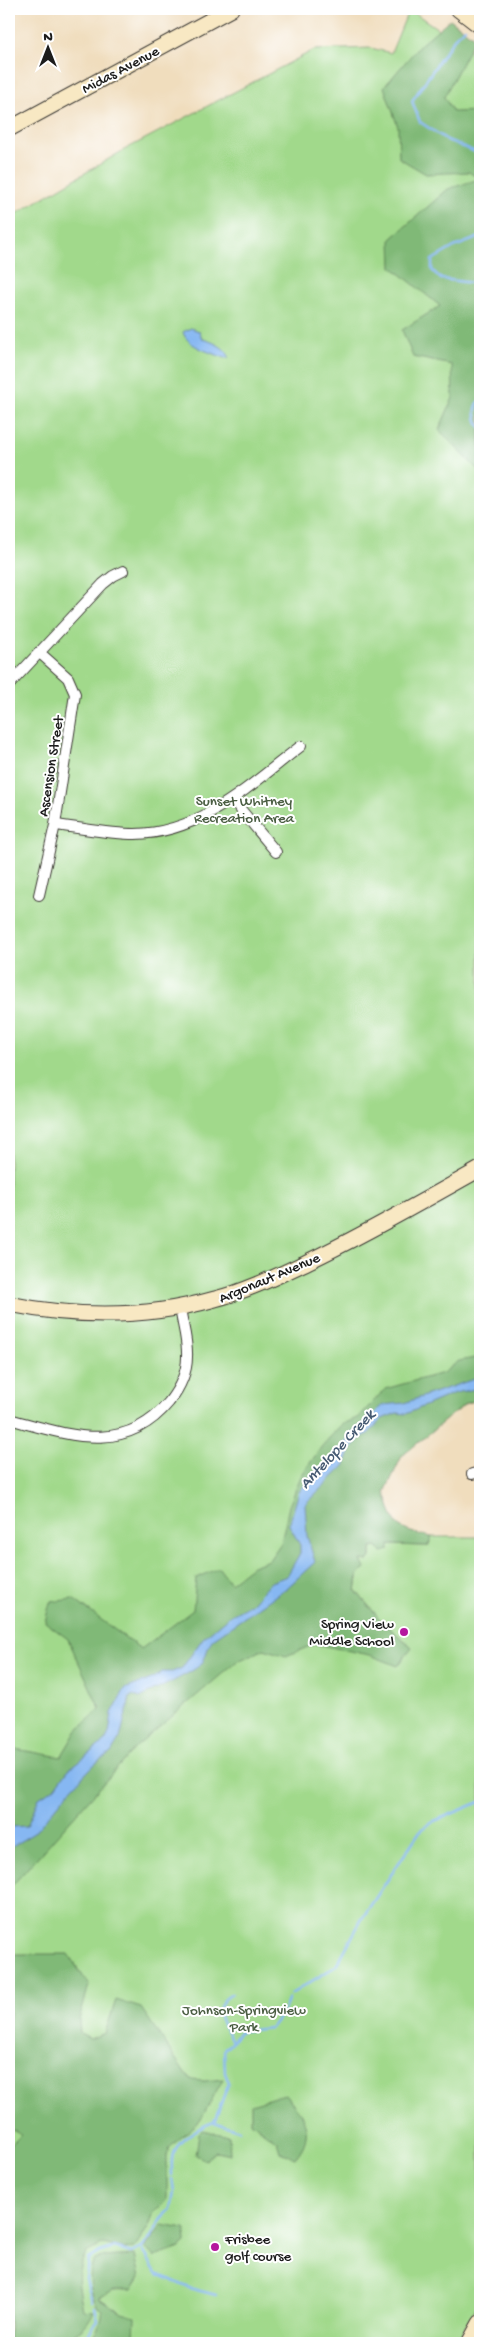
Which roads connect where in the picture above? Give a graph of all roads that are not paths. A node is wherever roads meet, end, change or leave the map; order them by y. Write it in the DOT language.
graph roads {
  1 [pos="231,9"];
  2 [pos="458,9"];
  3 [pos="480,26"];
  4 [pos="9,129"];
  5 [pos="123,571"];
  6 [pos="40,653"];
  7 [pos="9,685"];
  8 [pos="301,746"];
  9 [pos="232,799"];
  10 [pos="55,825"];
  11 [pos="276,852"];
  12 [pos="39,895"];
  13 [pos="480,1169"];
  14 [pos="9,1304"];
  15 [pos="180,1307"];
  16 [pos="9,1418"];
  17 [pos="480,2323"];
  18 [pos="469,2343"];
  1 -- 4 [label="street, Midas Avenue"];
  2 -- 3 [label="street"];
  5 -- 6 [label="street"];
  6 -- 7 [label="street"];
  6 -- 10 [label="street, Ascension Street"];
  8 -- 9 [label="street"];
  9 -- 10 [label="street"];
  9 -- 11 [label="street"];
  10 -- 12 [label="street, Ascension Street"];
  13 -- 15 [label="street, Argonaut Avenue"];
  14 -- 15 [label="street, Argonaut Avenue"];
  15 -- 16 [label="street"];
  17 -- 18 [label="street"];
}
